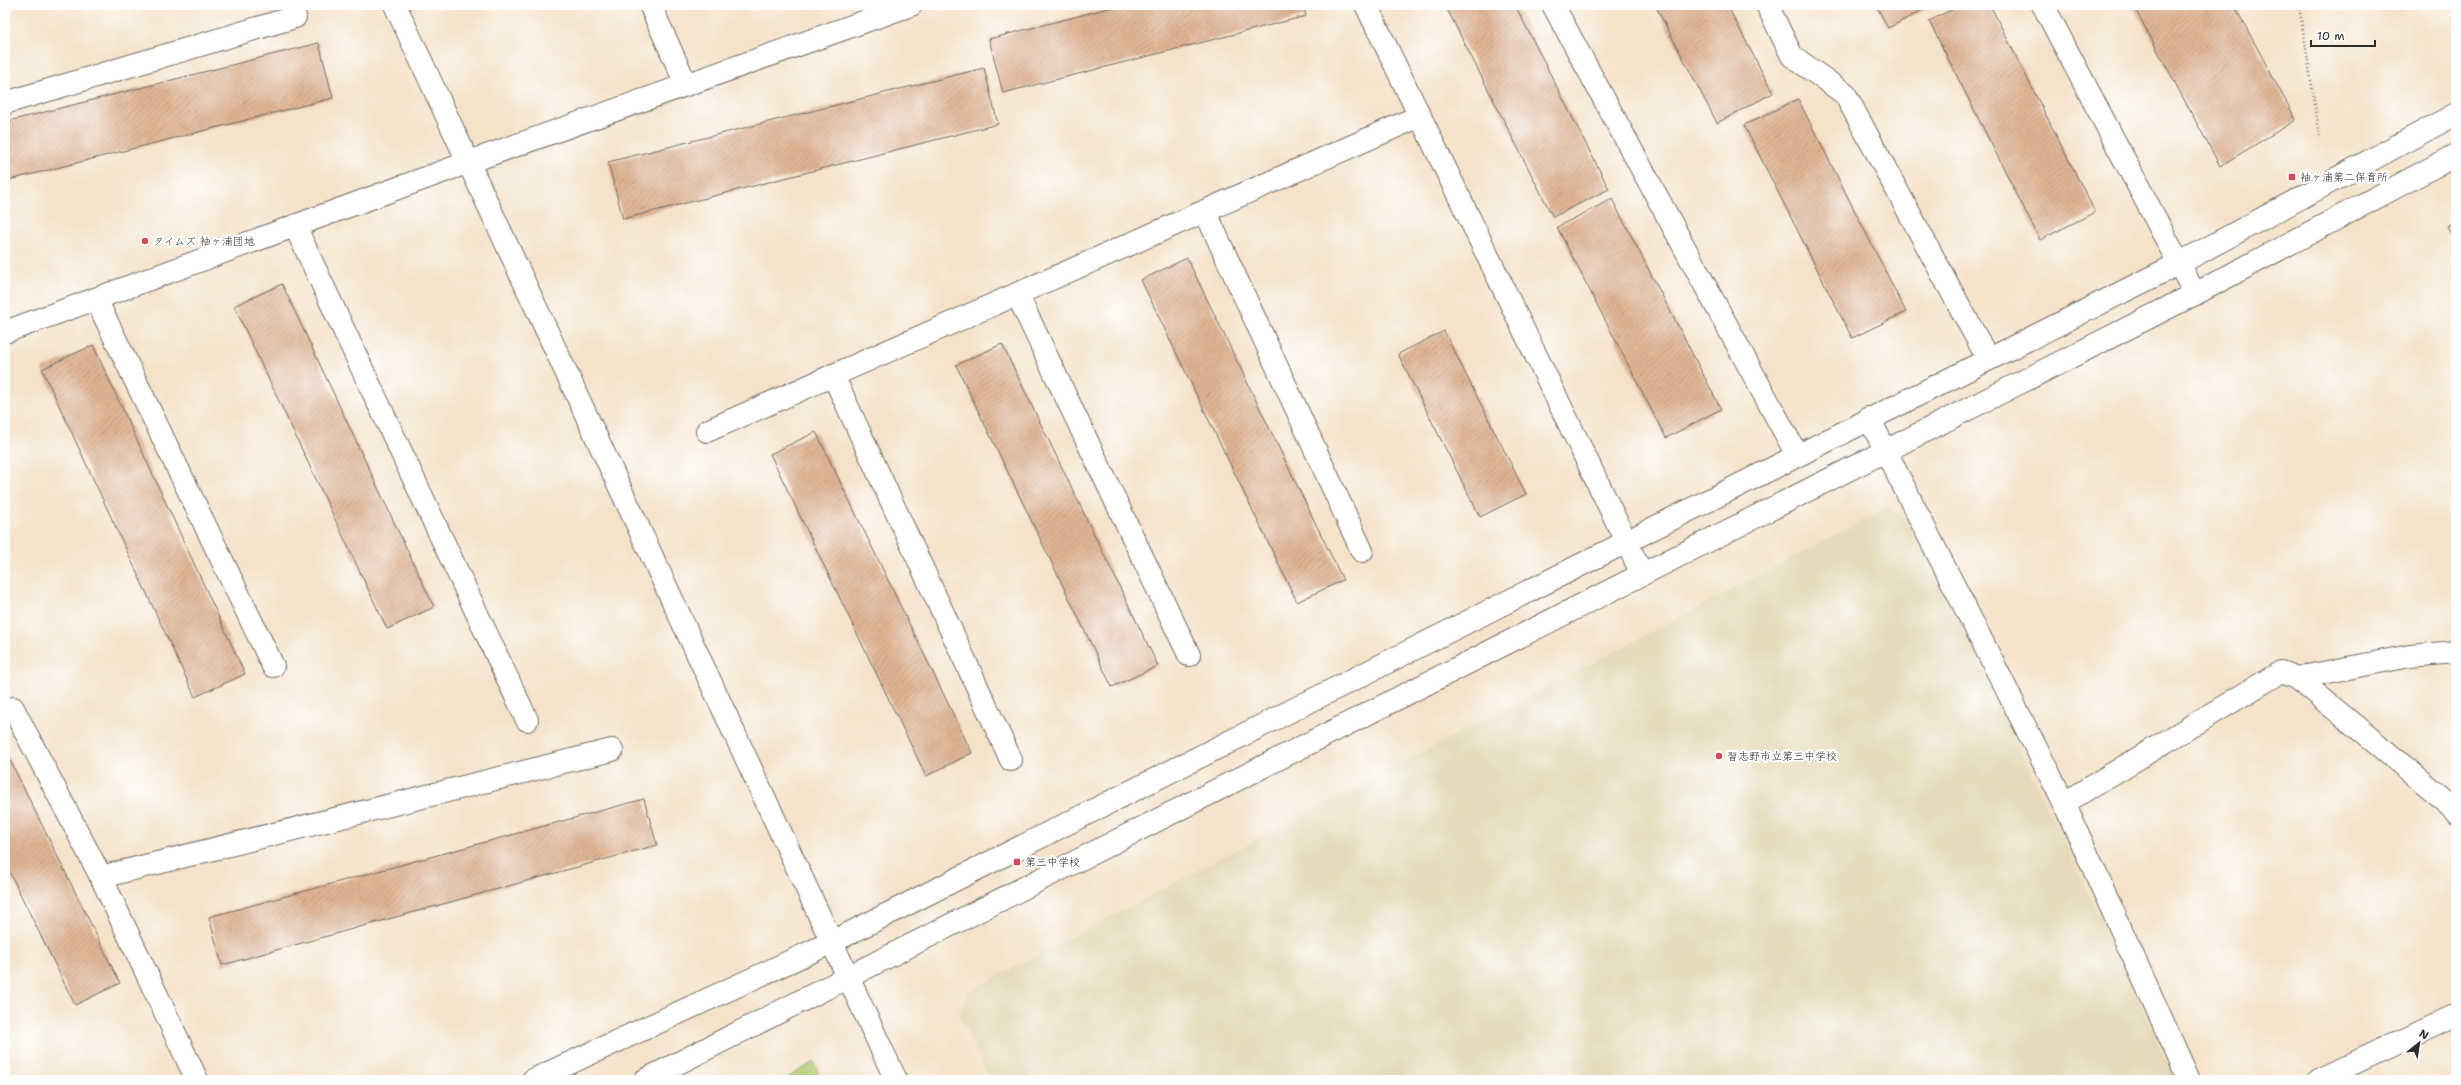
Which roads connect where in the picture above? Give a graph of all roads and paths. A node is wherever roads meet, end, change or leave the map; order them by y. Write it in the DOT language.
graph roads {
  1 [pos="395,5"];
  2 [pos="650,5"];
  3 [pos="912,5"];
  4 [pos="1366,5"];
  5 [pos="1552,5"];
  6 [pos="1767,5"];
  7 [pos="2043,5"];
  8 [pos="2299,5"];
  9 [pos="878,11"];
  10 [pos="295,17"];
  11 [pos="686,84"];
  12 [pos="5,103"];
  13 [pos="2456,114"];
  14 [pos="1420,116"];
  15 [pos="2320,136"];
  16 [pos="2456,155"];
  17 [pos="469,162"];
  18 [pos="1205,211"];
  19 [pos="295,226"];
  20 [pos="2178,264"];
  21 [pos="1017,294"];
  22 [pos="2195,294"];
  23 [pos="96,299"];
  24 [pos="5,332"];
  25 [pos="1988,359"];
  26 [pos="833,375"];
  27 [pos="1869,418"];
  28 [pos="707,431"];
  29 [pos="1885,451"];
  30 [pos="1797,455"];
  31 [pos="1628,540"];
  32 [pos="1362,551"];
  33 [pos="1642,574"];
  34 [pos="2456,652"];
  35 [pos="1189,656"];
  36 [pos="273,666"];
  37 [pos="2297,678"];
  38 [pos="13,708"];
  39 [pos="527,720"];
  40 [pos="612,750"];
  41 [pos="1011,760"];
  42 [pos="2064,803"];
  43 [pos="2456,814"];
  44 [pos="101,877"];
  45 [pos="830,943"];
  46 [pos="847,978"];
  47 [pos="2456,1015"];
  48 [pos="197,1080"];
  49 [pos="533,1080"];
  50 [pos="645,1080"];
  51 [pos="896,1080"];
  52 [pos="2189,1080"];
  53 [pos="2318,1080"];
  1 -- 17 [label="street"];
  2 -- 11 [label="street"];
  3 -- 9 [label="street"];
  4 -- 14 [label="street"];
  5 -- 30 [label="street"];
  6 -- 25 [label="street"];
  7 -- 20 [label="street"];
  8 -- 15 [label="path"];
  9 -- 11 [label="street"];
  10 -- 12 [label="street"];
  11 -- 17 [label="street"];
  13 -- 20 [label="street"];
  14 -- 18 [label="street"];
  14 -- 31 [label="street"];
  16 -- 22 [label="street"];
  17 -- 19 [label="street"];
  17 -- 45 [label="street"];
  18 -- 21 [label="street"];
  18 -- 32 [label="street"];
  19 -- 23 [label="street"];
  19 -- 39 [label="street"];
  20 -- 22 [label="street"];
  20 -- 25 [label="street"];
  21 -- 26 [label="street"];
  21 -- 35 [label="street"];
  22 -- 29 [label="street"];
  23 -- 24 [label="street"];
  23 -- 36 [label="street"];
  25 -- 27 [label="street"];
  26 -- 28 [label="street"];
  26 -- 41 [label="street"];
  27 -- 29 [label="street"];
  27 -- 30 [label="street"];
  29 -- 33 [label="street"];
  29 -- 42 [label="street"];
  30 -- 31 [label="street"];
  31 -- 33 [label="street"];
  31 -- 45 [label="street"];
  33 -- 46 [label="street"];
  34 -- 37 [label="street"];
  37 -- 42 [label="street"];
  37 -- 43 [label="street"];
  38 -- 44 [label="street"];
  40 -- 44 [label="street"];
  42 -- 52 [label="street"];
  44 -- 48 [label="street"];
  45 -- 46 [label="street"];
  45 -- 49 [label="street"];
  46 -- 50 [label="street"];
  46 -- 51 [label="street"];
  47 -- 53 [label="street"];
}
